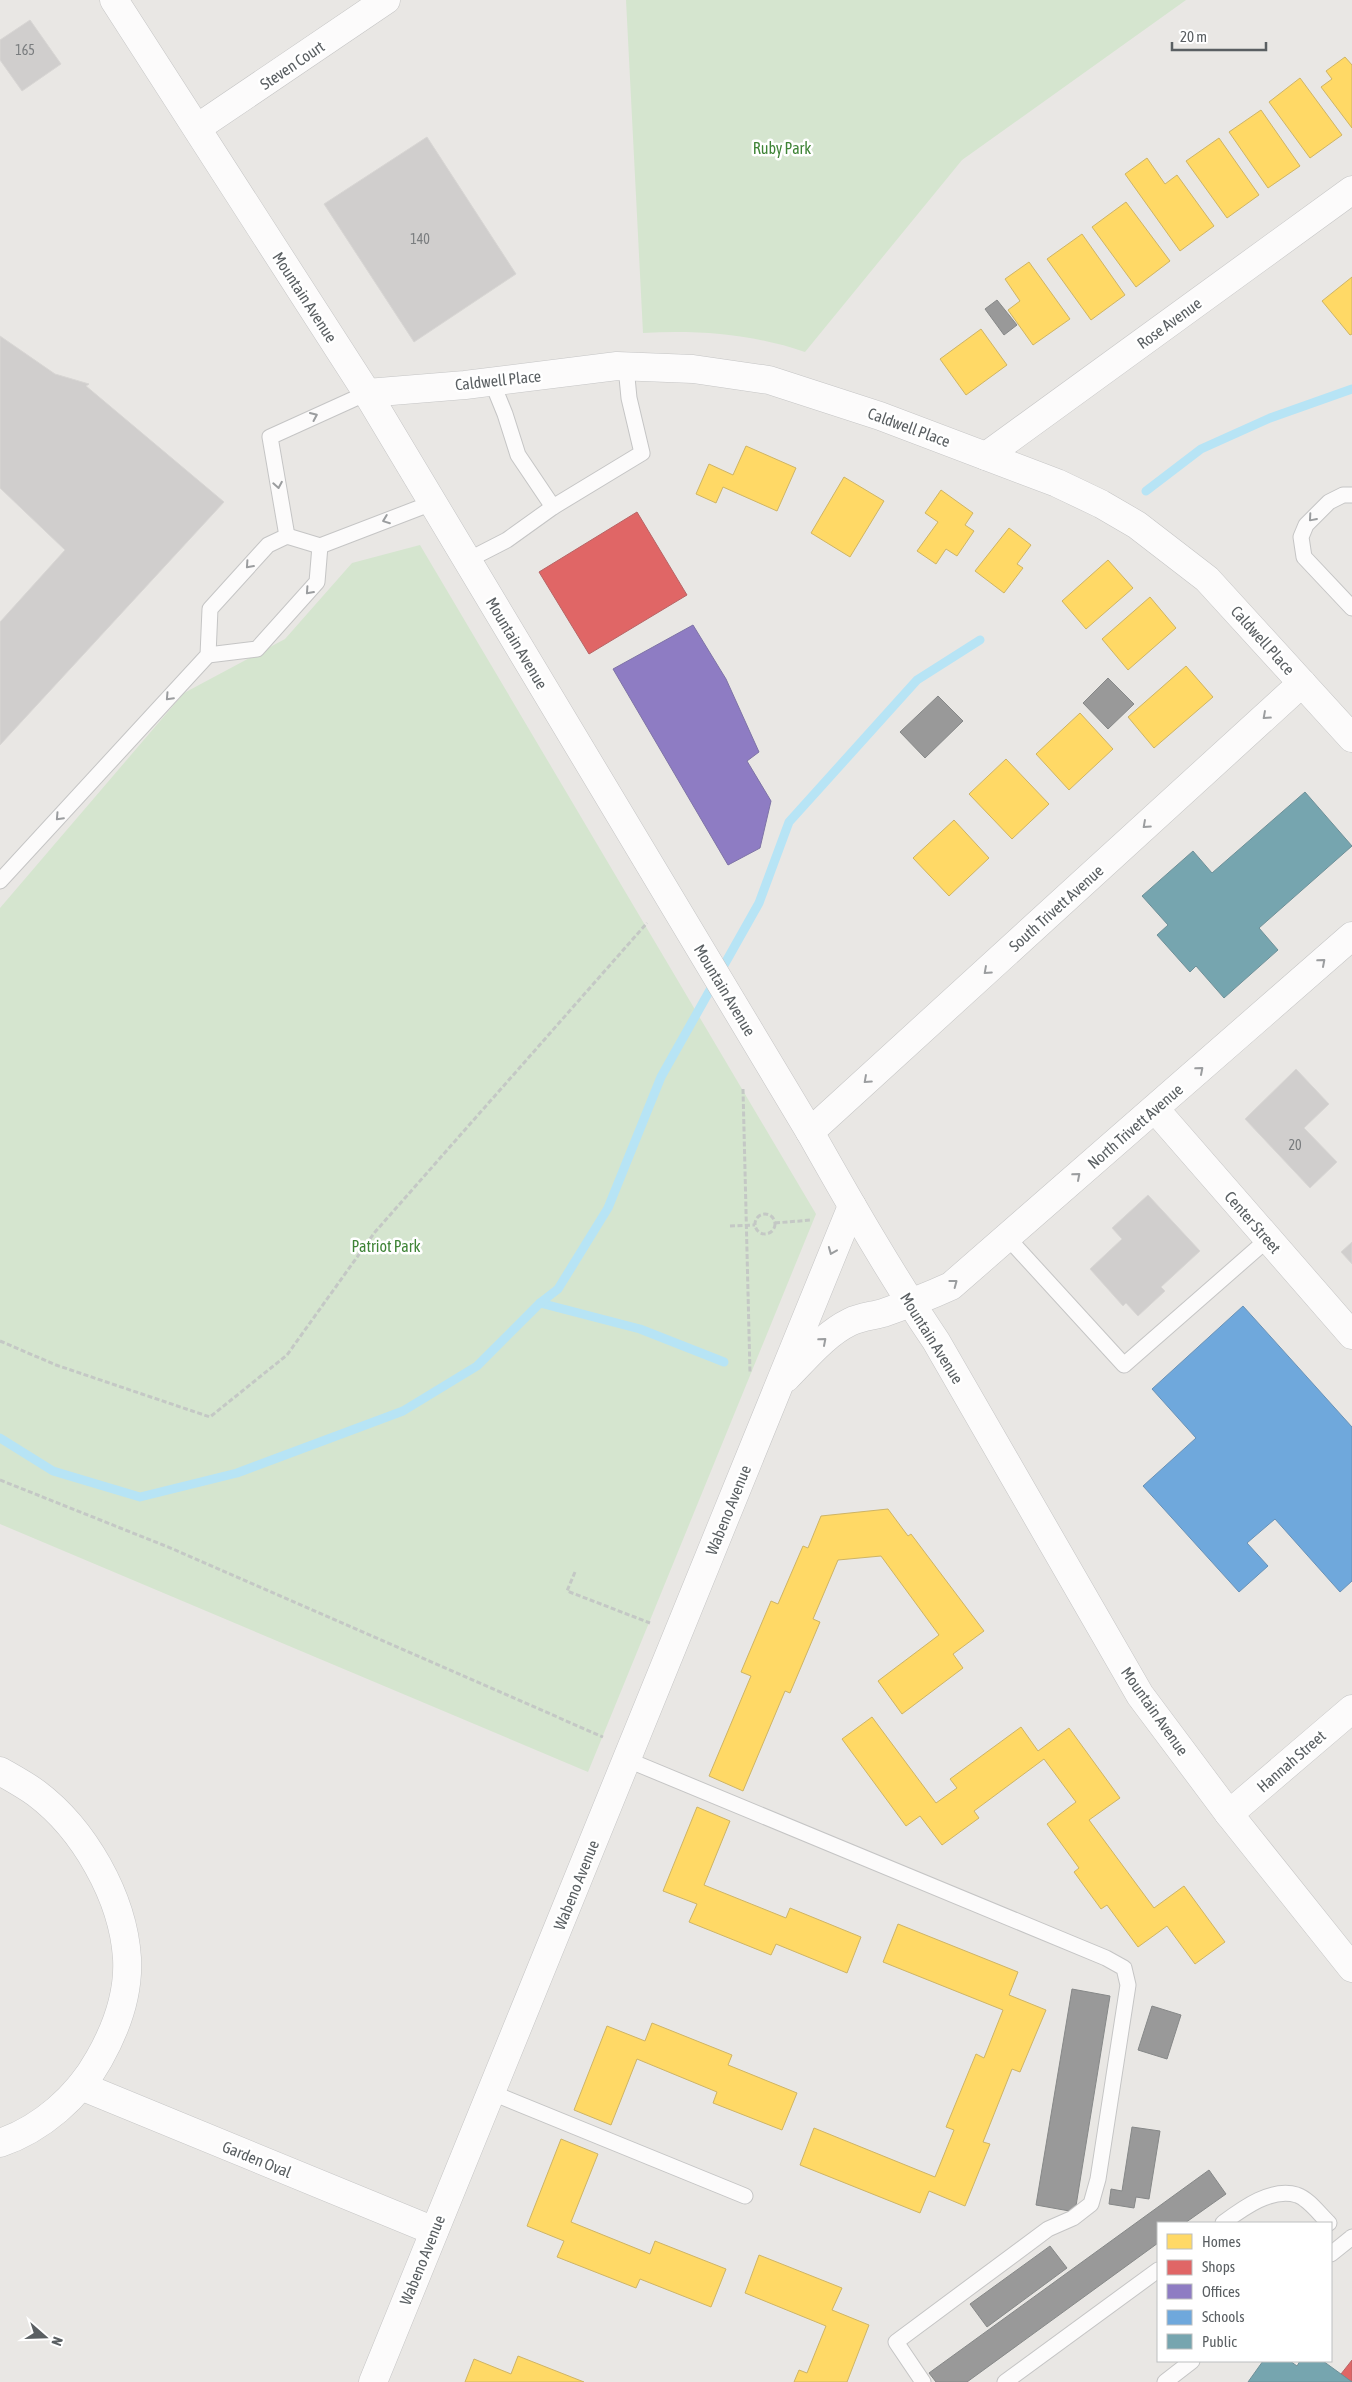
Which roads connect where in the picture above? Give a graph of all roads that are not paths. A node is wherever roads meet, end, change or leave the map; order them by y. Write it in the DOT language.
graph roads {
  1 [pos="115,0"];
  2 [pos="386,0"];
  3 [pos="197,128"];
  4 [pos="1352,190"];
  5 [pos="626,367"];
  6 [pos="492,382"];
  7 [pos="366,393"];
  8 [pos="986,456"];
  9 [pos="1352,495"];
  10 [pos="432,503"];
  11 [pos="554,507"];
  12 [pos="287,536"];
  13 [pos="320,546"];
  14 [pos="468,560"];
  15 [pos="1352,608"];
  16 [pos="208,655"];
  17 [pos="1302,683"];
  18 [pos="1341,707"];
  19 [pos="1352,738"];
  20 [pos="0,881"];
  21 [pos="1352,936"];
  22 [pos="1154,1109"];
  23 [pos="810,1132"];
  24 [pos="852,1206"];
  25 [pos="1007,1237"];
  26 [pos="1268,1239"];
  27 [pos="911,1304"];
  28 [pos="1352,1335"];
  29 [pos="776,1388"];
  30 [pos="1352,1709"];
  31 [pos="628,1760"];
  32 [pos="0,1771"];
  33 [pos="1229,1814"];
  34 [pos="1352,1968"];
  35 [pos="81,2086"];
  36 [pos="490,2092"];
  37 [pos="0,2143"];
  38 [pos="745,2196"];
  39 [pos="1224,2222"];
  40 [pos="1328,2222"];
  41 [pos="1332,2226"];
  42 [pos="434,2232"];
  43 [pos="1349,2240"];
  44 [pos="1332,2253"];
  45 [pos="1157,2271"];
  46 [pos="1191,2362"];
  47 [pos="373,2382"];
  48 [pos="924,2382"];
  49 [pos="1005,2382"];
  50 [pos="1165,2382"];
  1 -- 3 [label="street, Mountain Avenue"];
  2 -- 3 [label="street, Steven Court"];
  3 -- 7 [label="street, Mountain Avenue"];
  4 -- 8 [label="street, Rose Avenue"];
  5 -- 6 [label="street, Caldwell Place"];
  5 -- 8 [label="street, Caldwell Place"];
  5 -- 11 [label="lane"];
  6 -- 7 [label="street, Caldwell Place"];
  6 -- 11 [label="lane"];
  7 -- 10 [label="street, Mountain Avenue"];
  7 -- 12 [label="lane"];
  8 -- 17 [label="street, Caldwell Place"];
  9 -- 15 [label="lane, one-way"];
  10 -- 13 [label="lane, one-way"];
  10 -- 14 [label="street, Mountain Avenue"];
  11 -- 14 [label="lane"];
  12 -- 13 [label="lane"];
  12 -- 16 [label="lane, one-way"];
  13 -- 16 [label="lane, one-way"];
  14 -- 23 [label="street, Mountain Avenue"];
  16 -- 20 [label="lane, one-way"];
  17 -- 18 [label="street, Caldwell Place"];
  17 -- 23 [label="street, South Trivett Avenue, one-way"];
  18 -- 19 [label="street, Caldwell Place"];
  22 -- 21 [label="street, North Trivett Avenue, one-way"];
  25 -- 22 [label="street, North Trivett Avenue, one-way"];
  22 -- 26 [label="street, Center Street"];
  23 -- 24 [label="street, Mountain Avenue"];
  24 -- 27 [label="street, Mountain Avenue"];
  24 -- 29 [label="street, Wabeno Avenue, one-way"];
  25 -- 26 [label="lane"];
  27 -- 25 [label="street, North Trivett Avenue, one-way"];
  26 -- 28 [label="street, Center Street"];
  29 -- 27 [label="street, Wabeno Avenue, one-way"];
  27 -- 33 [label="street, Mountain Avenue"];
  29 -- 31 [label="street, Wabeno Avenue"];
  30 -- 33 [label="street, Hannah Street"];
  31 -- 36 [label="street, Wabeno Avenue"];
  31 -- 48 [label="lane"];
  32 -- 35 [label="street"];
  33 -- 34 [label="street, Mountain Avenue"];
  35 -- 37 [label="street"];
  35 -- 42 [label="street, Garden Oval"];
  36 -- 38 [label="lane"];
  36 -- 42 [label="street, Wabeno Avenue"];
  39 -- 40 [label="lane"];
  41 -- 43 [label="lane"];
  42 -- 47 [label="street, Wabeno Avenue"];
  43 -- 44 [label="lane"];
  45 -- 49 [label="lane"];
  46 -- 50 [label="lane"];
}
